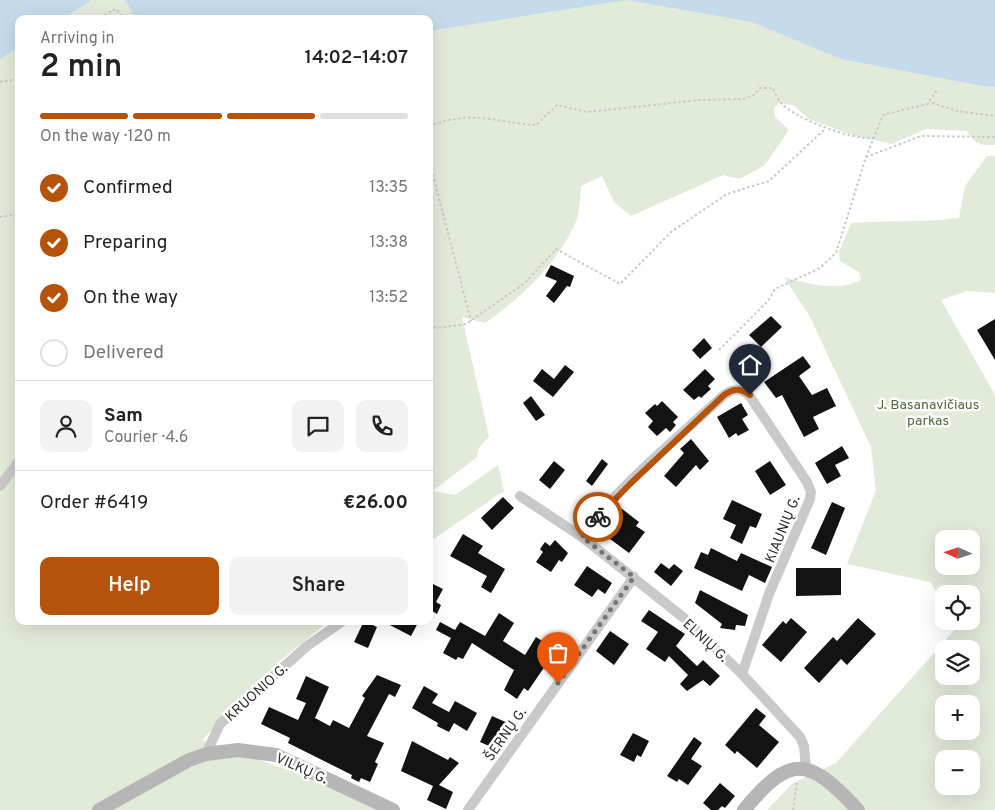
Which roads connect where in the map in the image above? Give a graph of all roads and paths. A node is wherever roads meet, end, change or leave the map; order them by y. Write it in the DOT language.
graph roads {
  1 [pos="103,15"];
  2 [pos="121,15"];
  3 [pos="15,80"];
  4 [pos="0,82"];
  5 [pos="936,90"];
  6 [pos="927,104"];
  7 [pos="995,116"];
  8 [pos="433,125"];
  9 [pos="826,129"];
  10 [pos="995,137"];
  11 [pos="874,138"];
  12 [pos="866,157"];
  13 [pos="433,175"];
  14 [pos="15,215"];
  15 [pos="0,217"];
  16 [pos="471,321"];
  17 [pos="433,327"];
  18 [pos="719,350"];
  19 [pos="15,465"];
  20 [pos="0,486"];
  21 [pos="520,496"];
  22 [pos="582,537"];
  23 [pos="634,577"];
  24 [pos="337,625"];
  25 [pos="742,674"];
  26 [pos="206,754"];
  27 [pos="802,769"];
  28 [pos="99,810"];
  29 [pos="393,810"];
  30 [pos="468,810"];
  31 [pos="744,810"];
  32 [pos="793,810"];
  33 [pos="858,810"];
  1 -- 2 [label="path"];
  3 -- 4 [label="path"];
  5 -- 6 [label="path"];
  6 -- 7 [label="path"];
  6 -- 11 [label="path"];
  8 -- 9 [label="path"];
  9 -- 11 [label="path"];
  9 -- 16 [label="path"];
  10 -- 12 [label="path"];
  11 -- 12 [label="path"];
  12 -- 18 [label="path"];
  13 -- 16 [label="path"];
  14 -- 15 [label="path"];
  16 -- 17 [label="path"];
  19 -- 20 [label="street"];
  21 -- 22 [label="street, ELNIŲ G."];
  22 -- 23 [label="street, ELNIŲ G."];
  22 -- 25 [label="street, KIAUNIŲ G."];
  23 -- 25 [label="street, ELNIŲ G."];
  23 -- 30 [label="street, ŠERNŲ G."];
  24 -- 26 [label="street, KRUONIO G."];
  25 -- 27 [label="street, ELNIŲ G."];
  26 -- 28 [label="street"];
  26 -- 29 [label="street, VILKŲ G."];
  27 -- 31 [label="street"];
  27 -- 32 [label="path"];
  27 -- 33 [label="street"];
}
